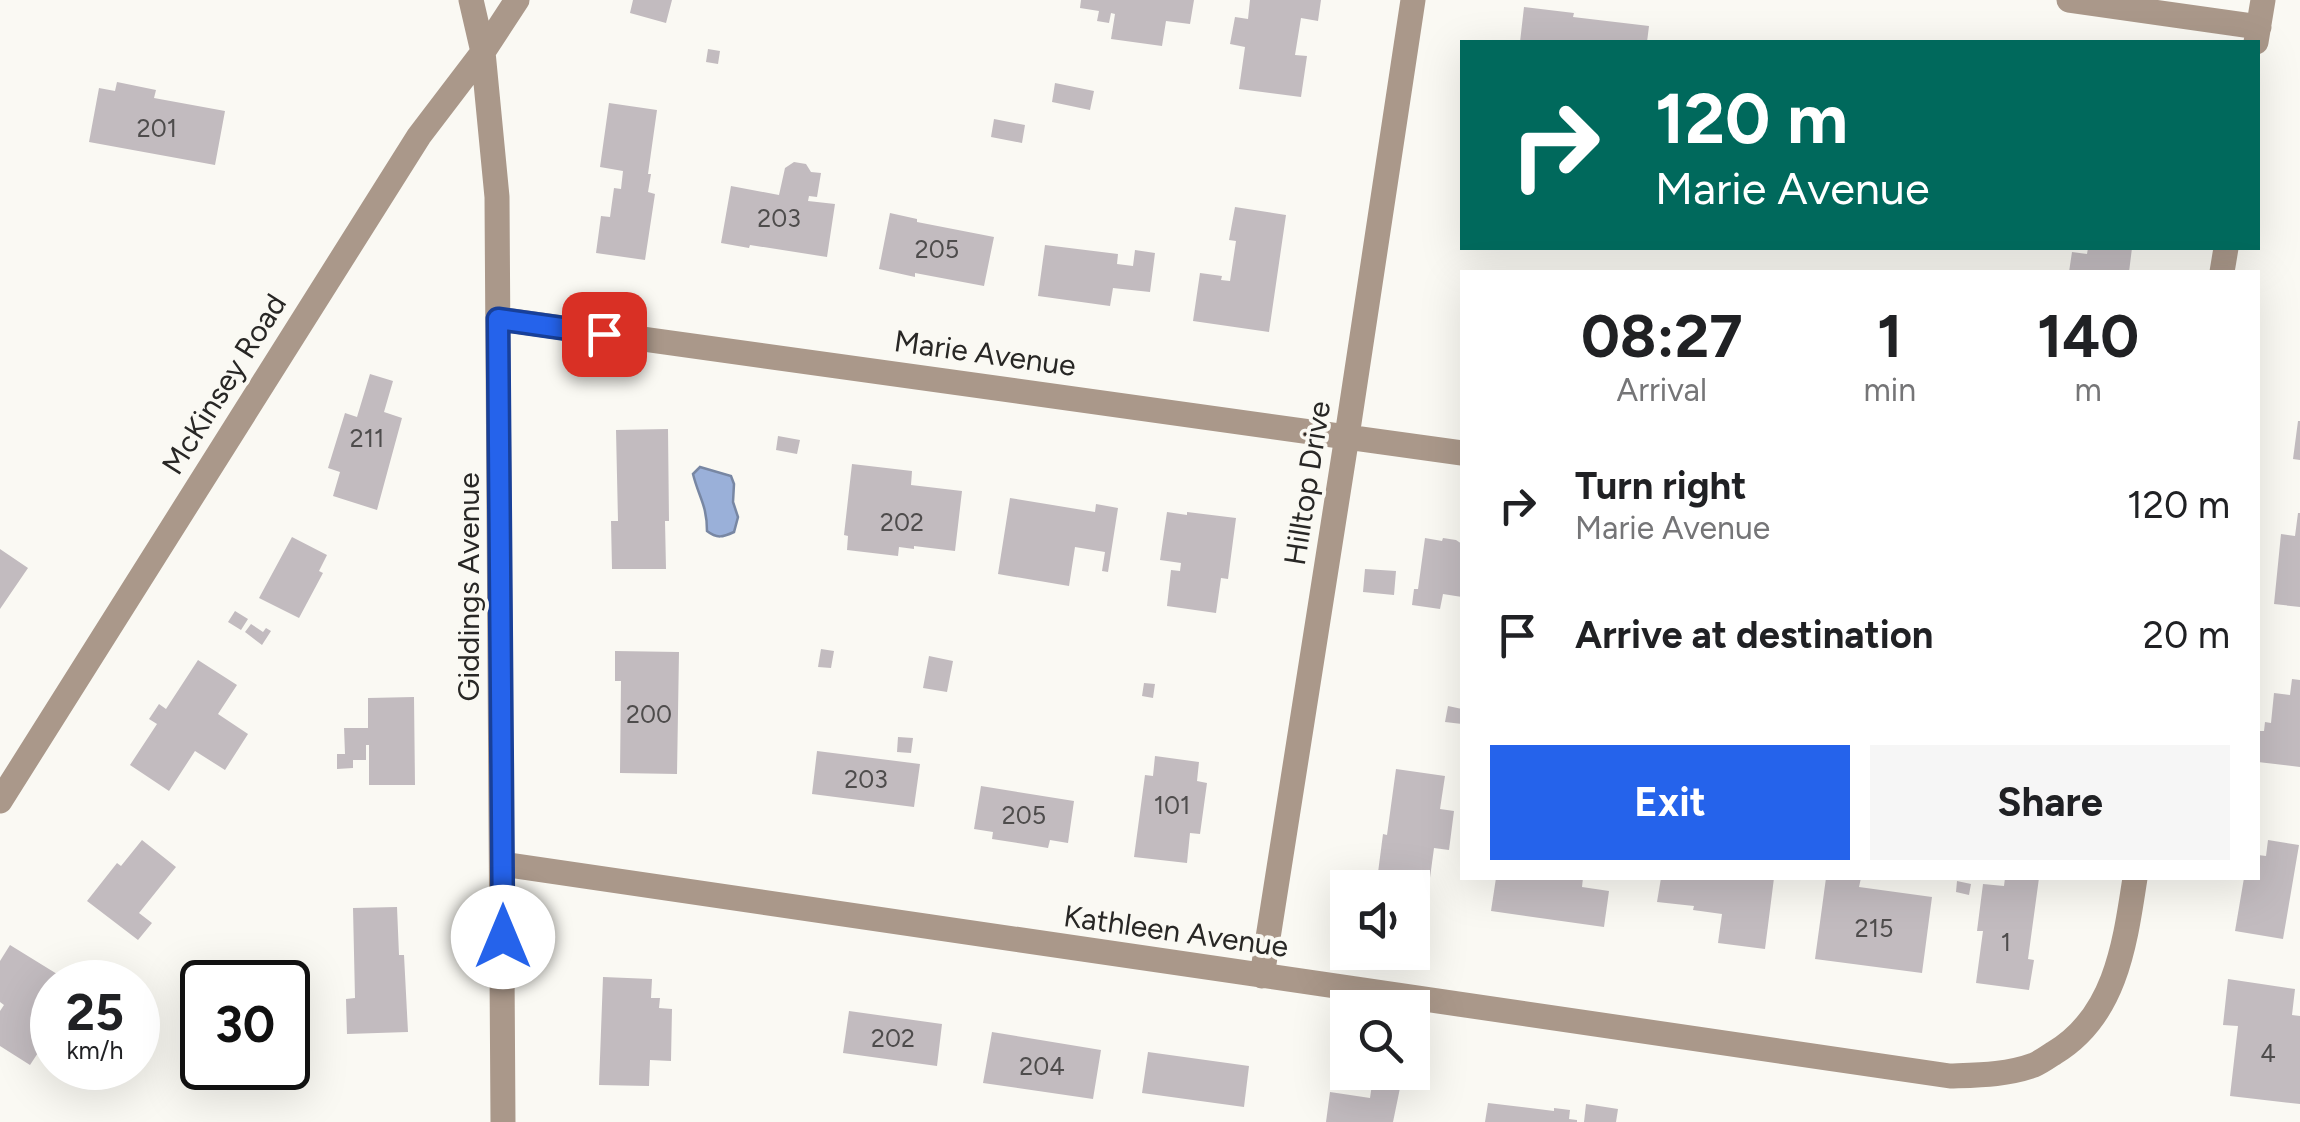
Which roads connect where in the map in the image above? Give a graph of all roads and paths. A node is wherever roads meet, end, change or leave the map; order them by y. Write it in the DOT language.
graph roads {
  1 [pos="471,0"];
  2 [pos="517,0"];
  3 [pos="1413,0"];
  4 [pos="2068,0"];
  5 [pos="2263,0"];
  6 [pos="2257,35"];
  7 [pos="483,52"];
  8 [pos="498,319"];
  9 [pos="1347,436"];
  10 [pos="1460,452"];
  11 [pos="0,801"];
  12 [pos="502,864"];
  13 [pos="2134,880"];
  14 [pos="1262,976"];
  15 [pos="503,1122"];
  1 -- 7 [label="street"];
  2 -- 7 [label="street, McKinsey Road"];
  3 -- 9 [label="street, Hilltop Drive"];
  4 -- 6 [label="street"];
  5 -- 6 [label="street"];
  7 -- 8 [label="street, Giddings Avenue"];
  7 -- 11 [label="street, McKinsey Road"];
  8 -- 9 [label="street, Marie Avenue"];
  8 -- 12 [label="street, Giddings Avenue"];
  9 -- 10 [label="street, Marie Avenue"];
  9 -- 14 [label="street, Hilltop Drive"];
  12 -- 14 [label="street, Kathleen Avenue"];
  12 -- 15 [label="street, Giddings Avenue"];
  13 -- 14 [label="street, Kathleen Avenue"];
}
